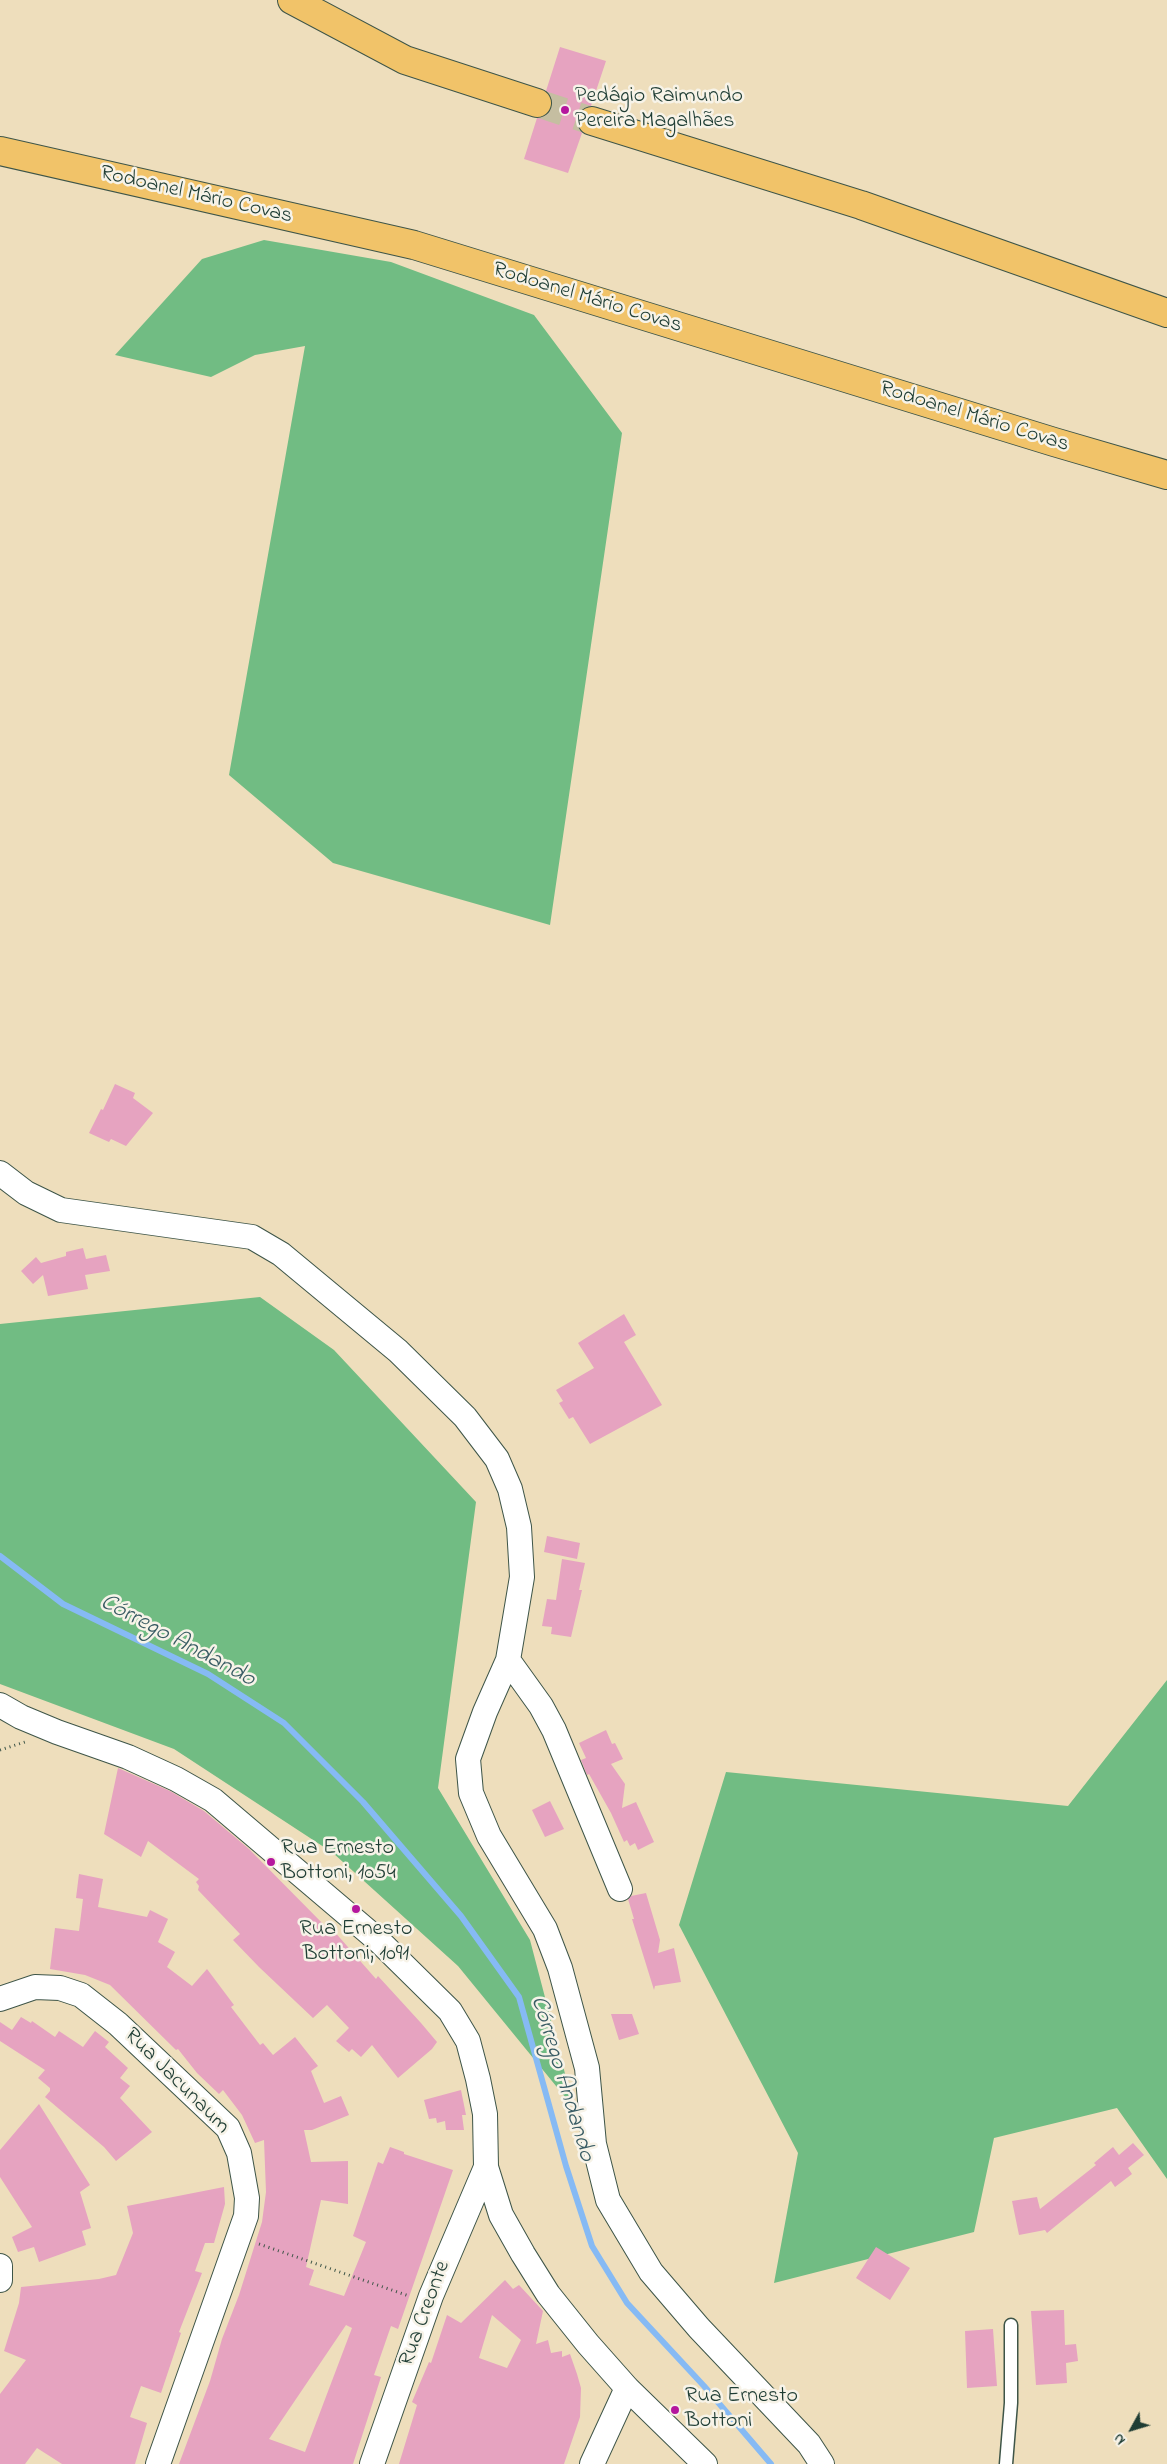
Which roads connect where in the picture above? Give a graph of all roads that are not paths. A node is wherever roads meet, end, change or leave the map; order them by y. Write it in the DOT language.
graph roads {
  1 [pos="292,0"];
  2 [pos="537,103"];
  3 [pos="592,121"];
  4 [pos="0,152"];
  5 [pos="1167,313"];
  6 [pos="1167,475"];
  7 [pos="0,1173"];
  8 [pos="508,1660"];
  9 [pos="0,1705"];
  10 [pos="620,1889"];
  11 [pos="0,1999"];
  12 [pos="486,2166"];
  13 [pos="0,2266"];
  14 [pos="0,2280"];
  15 [pos="1011,2325"];
  16 [pos="627,2388"];
  17 [pos="158,2464"];
  18 [pos="372,2464"];
  19 [pos="592,2464"];
  20 [pos="705,2464"];
  21 [pos="822,2464"];
  22 [pos="1006,2464"];
  1 -- 2 [label="highway"];
  3 -- 5 [label="highway"];
  4 -- 6 [label="highway, Rodoanel Mário Covas"];
  7 -- 8 [label="street"];
  8 -- 10 [label="street"];
  8 -- 21 [label="street"];
  9 -- 12 [label="street"];
  11 -- 17 [label="street, Rua Jacunaum"];
  12 -- 16 [label="street"];
  12 -- 18 [label="street, Rua Creonte"];
  13 -- 14 [label="street"];
  15 -- 22 [label="lane"];
  16 -- 19 [label="street"];
  16 -- 20 [label="street"];
}
